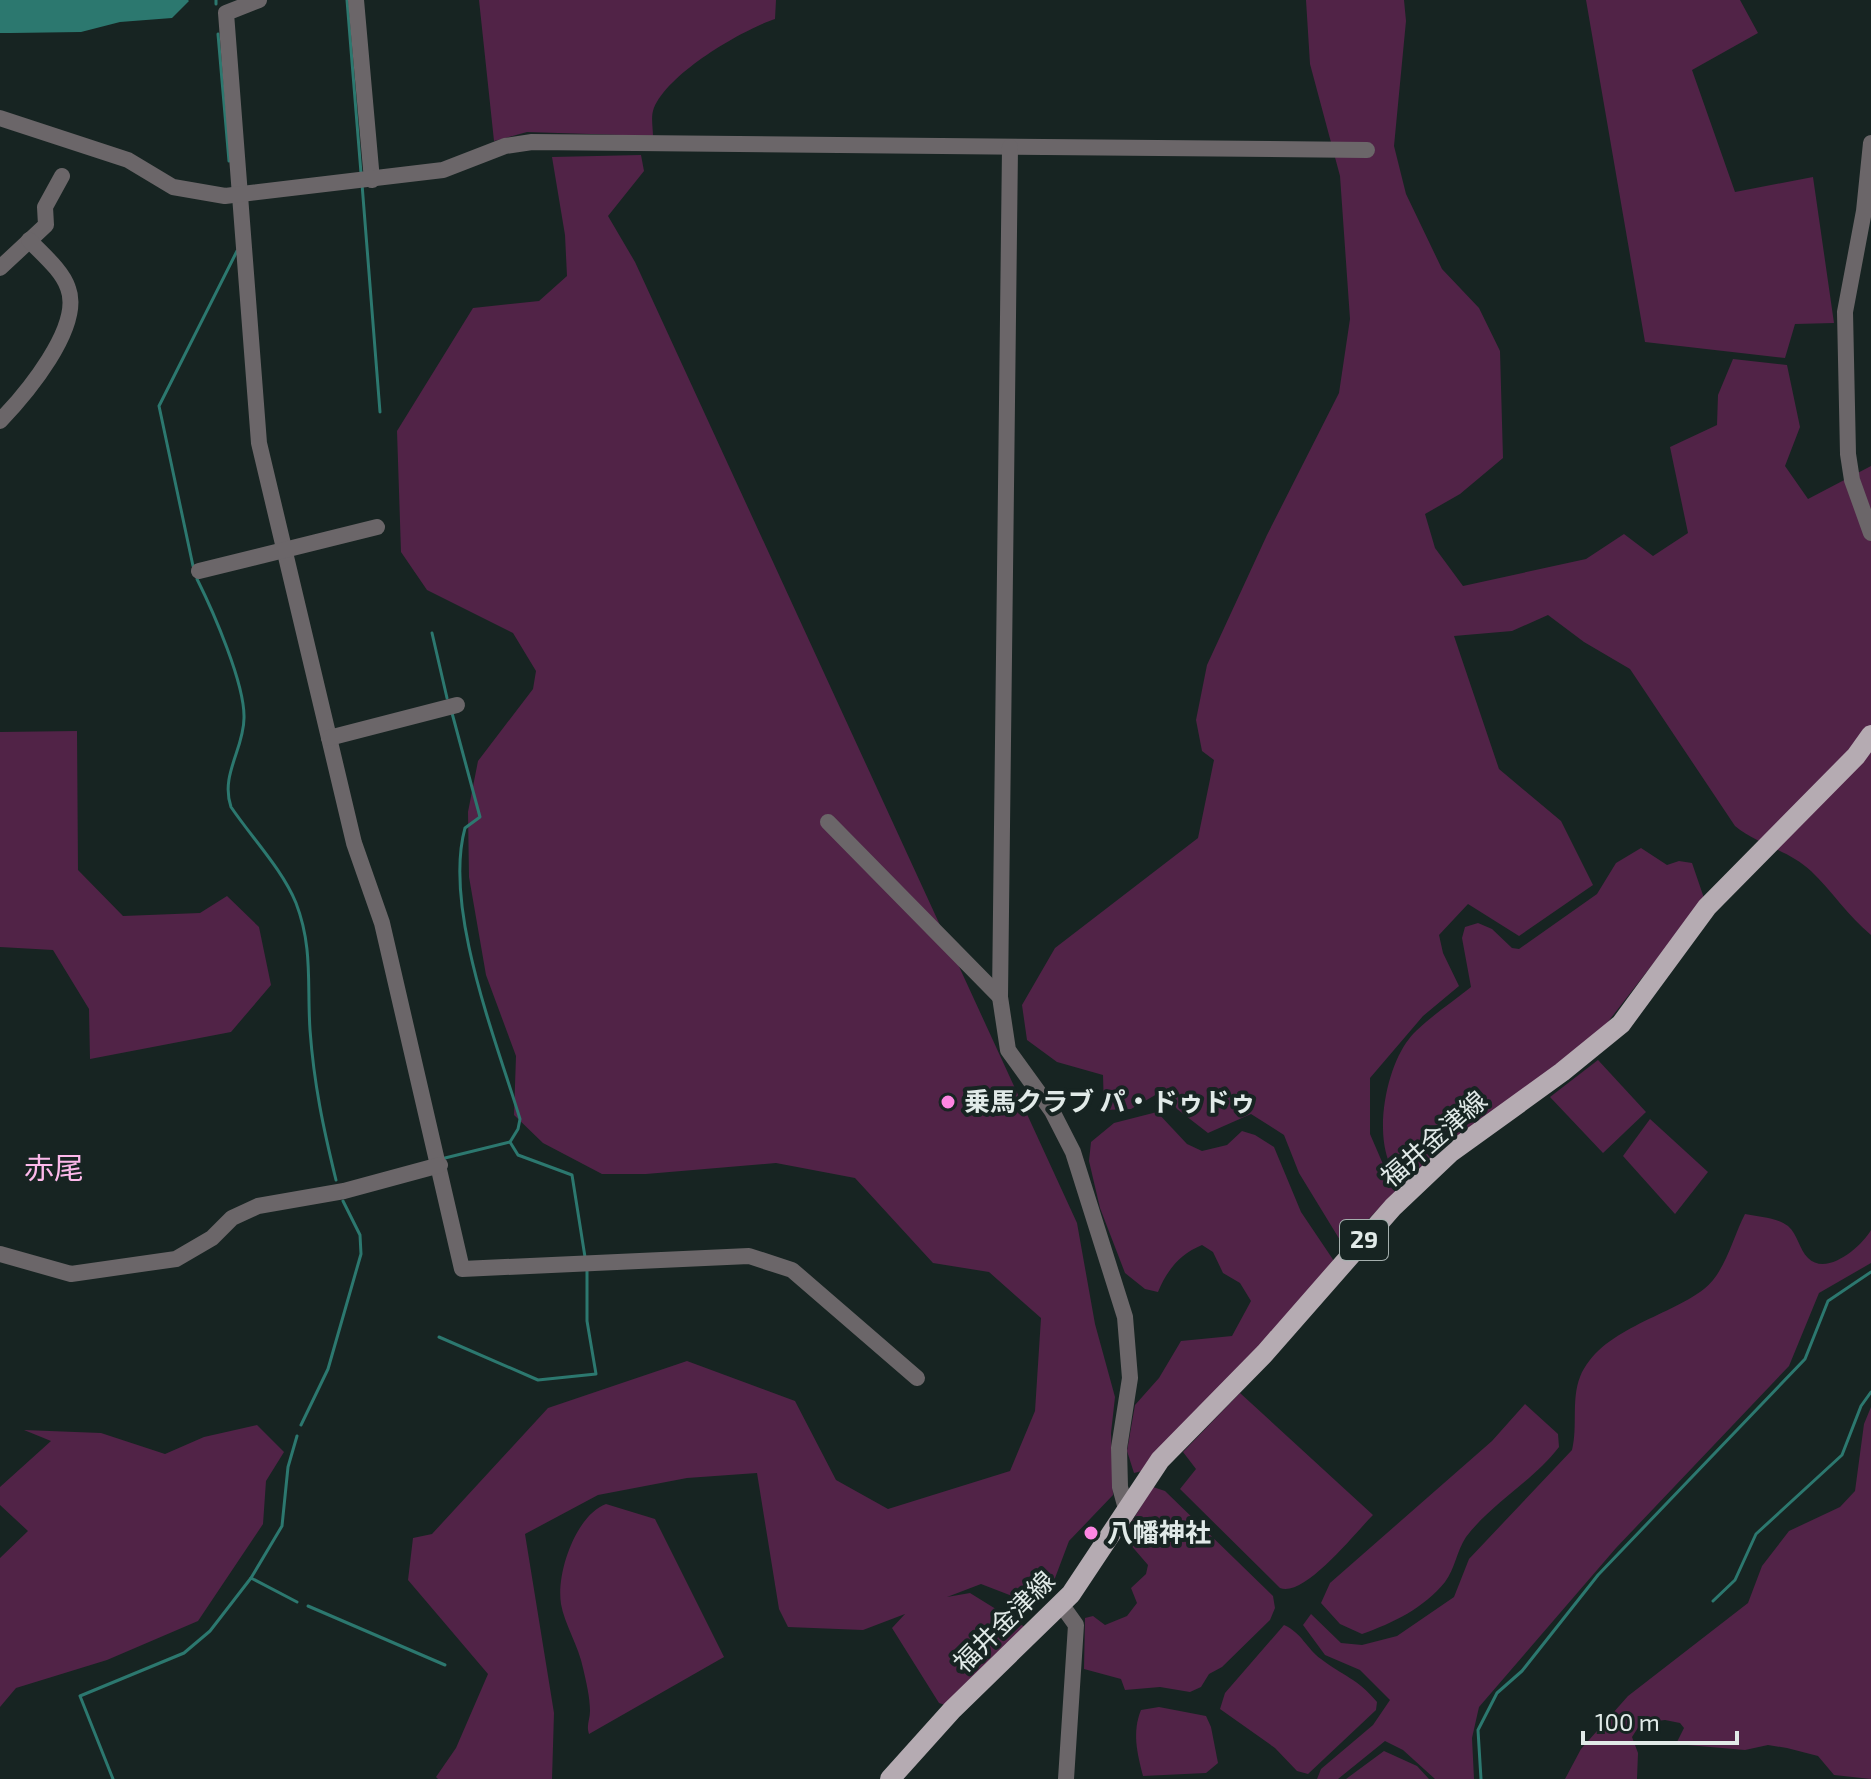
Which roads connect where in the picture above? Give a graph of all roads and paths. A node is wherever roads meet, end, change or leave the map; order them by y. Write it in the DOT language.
graph roads {
  1 [pos="259,0"];
  2 [pos="356,0"];
  3 [pos="0,118"];
  4 [pos="1871,143"];
  5 [pos="1010,147"];
  6 [pos="1367,150"];
  7 [pos="62,176"];
  8 [pos="372,180"];
  9 [pos="241,195"];
  10 [pos="1868,213"];
  11 [pos="29,240"];
  12 [pos="0,268"];
  13 [pos="0,421"];
  14 [pos="377,527"];
  15 [pos="1871,533"];
  16 [pos="284,548"];
  17 [pos="199,571"];
  18 [pos="457,705"];
  19 [pos="1871,735"];
  20 [pos="329,738"];
  21 [pos="828,822"];
  22 [pos="1000,997"];
  23 [pos="440,1165"];
  24 [pos="0,1254"];
  25 [pos="917,1378"];
  26 [pos="1126,1509"];
  27 [pos="1061,1604"];
  28 [pos="890,1779"];
  29 [pos="1066,1779"];
  1 -- 9 [label="street"];
  2 -- 8 [label="street"];
  3 -- 9 [label="street"];
  4 -- 10 [label="street"];
  5 -- 6 [label="street"];
  5 -- 8 [label="street"];
  5 -- 22 [label="street"];
  7 -- 11 [label="street"];
  8 -- 9 [label="street"];
  9 -- 16 [label="street"];
  10 -- 15 [label="street"];
  11 -- 12 [label="street"];
  11 -- 13 [label="street"];
  14 -- 16 [label="street"];
  16 -- 17 [label="street"];
  16 -- 20 [label="street"];
  18 -- 20 [label="street"];
  19 -- 26 [label="main road, 福井金津線 / 29"];
  20 -- 23 [label="street"];
  21 -- 22 [label="street"];
  22 -- 26 [label="street"];
  23 -- 24 [label="street"];
  23 -- 25 [label="street"];
  26 -- 27 [label="main road, 福井金津線 / 29"];
  27 -- 28 [label="main road, 福井金津線 / 29"];
  27 -- 29 [label="street"];
}
